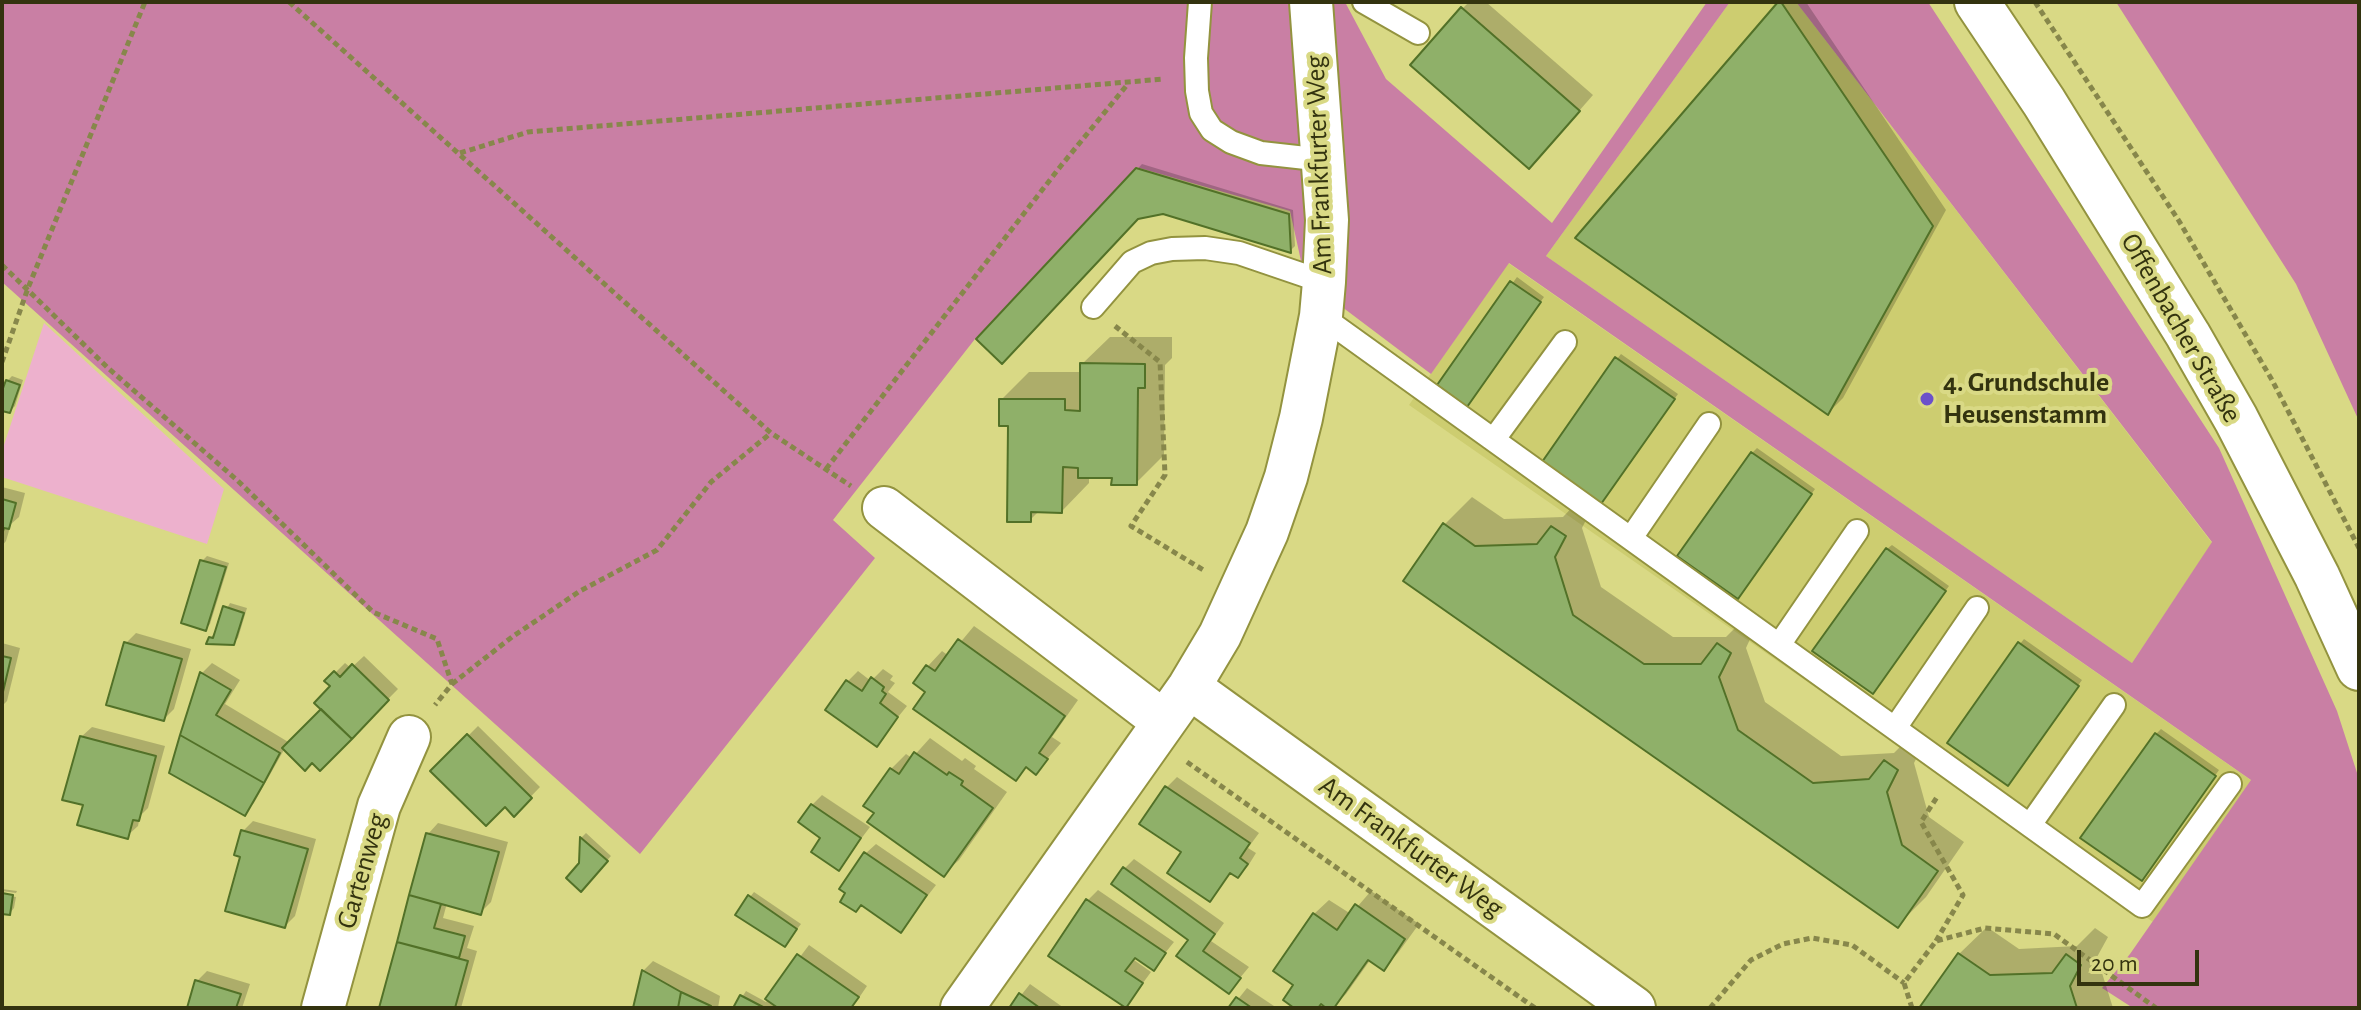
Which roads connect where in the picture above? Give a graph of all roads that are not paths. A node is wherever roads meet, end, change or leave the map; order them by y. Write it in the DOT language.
graph roads {
  1 [pos="1200,2"];
  2 [pos="1311,2"];
  3 [pos="1364,2"];
  4 [pos="1977,2"];
  5 [pos="1418,33"];
  6 [pos="1324,160"];
  7 [pos="1322,299"];
  8 [pos="1093,307"];
  9 [pos="1565,342"];
  10 [pos="1709,424"];
  11 [pos="1494,439"];
  12 [pos="884,508"];
  13 [pos="1857,531"];
  14 [pos="1631,538"];
  15 [pos="1977,608"];
  16 [pos="1779,645"];
  17 [pos="2359,668"];
  18 [pos="1189,687"];
  19 [pos="2114,705"];
  20 [pos="1895,728"];
  21 [pos="1159,730"];
  22 [pos="409,737"];
  23 [pos="2230,784"];
  24 [pos="2030,825"];
  25 [pos="323,1008"];
  26 [pos="962,1008"];
  27 [pos="1634,1008"];
  1 -- 6 [label="lane"];
  2 -- 6 [label="street, Am Frankfurter Weg"];
  3 -- 5 [label="lane"];
  4 -- 17 [label="main road, Offenbacher Straße"];
  6 -- 7 [label="street, Am Frankfurter Weg"];
  7 -- 8 [label="lane"];
  7 -- 11 [label="lane"];
  7 -- 18 [label="street, Am Frankfurter Weg"];
  9 -- 11 [label="lane"];
  10 -- 14 [label="lane"];
  11 -- 14 [label="lane"];
  12 -- 21 [label="street"];
  13 -- 16 [label="lane"];
  14 -- 16 [label="lane"];
  15 -- 20 [label="lane"];
  16 -- 20 [label="lane"];
  18 -- 21 [label="street, Am Frankfurter Weg"];
  18 -- 27 [label="street, Am Frankfurter Weg"];
  19 -- 24 [label="lane"];
  20 -- 24 [label="lane"];
  21 -- 26 [label="street, Am Frankfurter Weg"];
  22 -- 25 [label="street, Gartenweg"];
  23 -- 24 [label="lane"];
}
